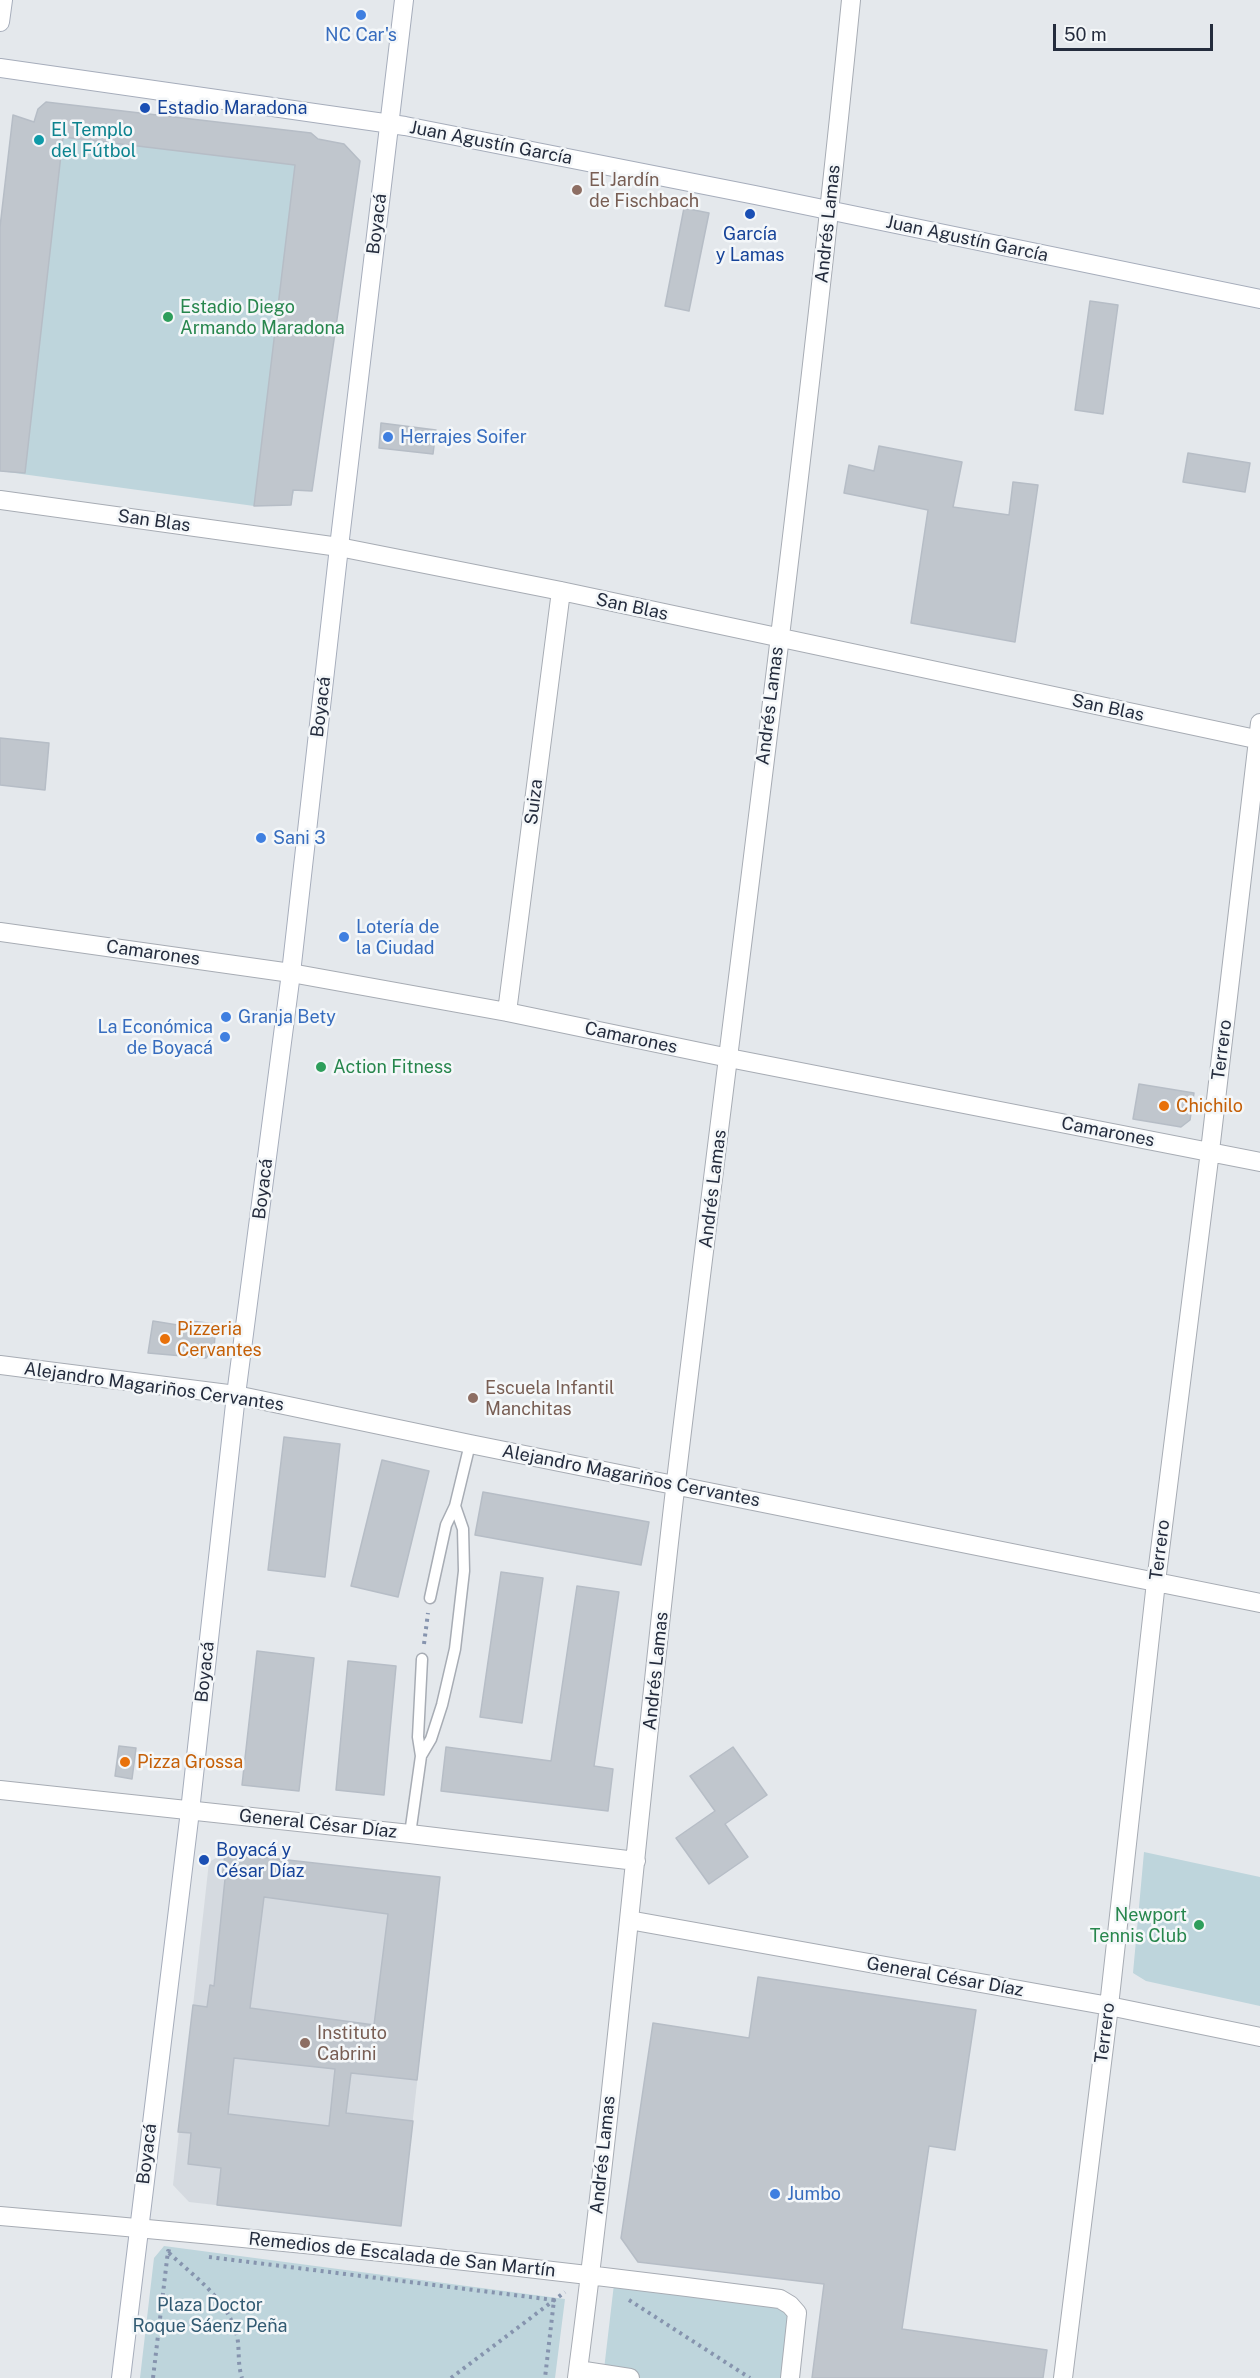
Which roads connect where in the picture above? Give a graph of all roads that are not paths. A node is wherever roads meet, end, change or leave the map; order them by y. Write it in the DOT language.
graph roads {
  1 [pos="3,0"];
  2 [pos="404,0"];
  3 [pos="851,0"];
  4 [pos="0,22"];
  5 [pos="0,68"];
  6 [pos="390,124"];
  7 [pos="830,211"];
  8 [pos="1260,300"];
  9 [pos="0,500"];
  10 [pos="339,547"];
  11 [pos="561,591"];
  12 [pos="778,638"];
  13 [pos="1259,734"];
  14 [pos="0,932"];
  15 [pos="291,973"];
  16 [pos="507,1012"];
  17 [pos="729,1058"];
  18 [pos="1210,1151"];
  19 [pos="1260,1162"];
  20 [pos="0,1365"];
  21 [pos="236,1395"];
  22 [pos="470,1444"];
  23 [pos="676,1485"];
  24 [pos="455,1506"];
  25 [pos="1155,1582"];
  26 [pos="430,1598"];
  27 [pos="1260,1603"];
  28 [pos="422,1659"];
  29 [pos="421,1756"];
  30 [pos="0,1790"];
  31 [pos="190,1811"];
  32 [pos="410,1834"];
  33 [pos="636,1861"];
  34 [pos="629,1920"];
  35 [pos="1109,2006"];
  36 [pos="1260,2037"];
  37 [pos="0,2216"];
  38 [pos="138,2228"];
  39 [pos="589,2274"];
  40 [pos="578,2374"];
  41 [pos="121,2378"];
  42 [pos="630,2378"];
  43 [pos="790,2378"];
  44 [pos="1063,2378"];
  1 -- 4 [label="street"];
  2 -- 6 [label="street, Boyacá"];
  3 -- 7 [label="street, Andrés Lamas"];
  5 -- 6 [label="street, Juan Agustín García"];
  6 -- 7 [label="street, Juan Agustín García"];
  6 -- 10 [label="street, Boyacá"];
  7 -- 8 [label="street, Juan Agustín García"];
  7 -- 12 [label="street, Andrés Lamas"];
  9 -- 10 [label="street, San Blas"];
  10 -- 11 [label="street, San Blas"];
  10 -- 15 [label="street, Boyacá"];
  11 -- 12 [label="street, San Blas"];
  11 -- 16 [label="street, Suiza"];
  12 -- 13 [label="street, San Blas"];
  12 -- 17 [label="street, Andrés Lamas"];
  13 -- 18 [label="street, Terrero"];
  14 -- 15 [label="street, Camarones"];
  15 -- 16 [label="street, Camarones"];
  15 -- 21 [label="street, Boyacá"];
  16 -- 17 [label="street, Camarones"];
  17 -- 18 [label="street, Camarones"];
  17 -- 23 [label="street, Andrés Lamas"];
  18 -- 19 [label="street, Camarones"];
  18 -- 25 [label="street, Terrero"];
  20 -- 21 [label="street, Alejandro Magariños Cervantes"];
  21 -- 22 [label="street, Alejandro Magariños Cervantes"];
  21 -- 31 [label="street, Boyacá"];
  22 -- 23 [label="street, Alejandro Magariños Cervantes"];
  22 -- 24 [label="lane"];
  23 -- 25 [label="street, Alejandro Magariños Cervantes"];
  23 -- 33 [label="street, Andrés Lamas"];
  24 -- 26 [label="lane"];
  24 -- 29 [label="lane"];
  25 -- 27 [label="street, Alejandro Magariños Cervantes"];
  25 -- 35 [label="street, Terrero"];
  28 -- 29 [label="lane"];
  29 -- 32 [label="lane"];
  30 -- 31 [label="street, General César Díaz"];
  31 -- 32 [label="street, General César Díaz"];
  31 -- 38 [label="street, Boyacá"];
  32 -- 33 [label="street, General César Díaz"];
  33 -- 34 [label="street, Andrés Lamas"];
  34 -- 35 [label="street, General César Díaz"];
  34 -- 39 [label="street, Andrés Lamas"];
  35 -- 36 [label="street, General César Díaz"];
  35 -- 44 [label="street, Terrero"];
  37 -- 38 [label="street, Remedios de Escalada de San Martín"];
  38 -- 39 [label="street, Remedios de Escalada de San Martín"];
  38 -- 41 [label="street, Boyacá"];
  39 -- 40 [label="street, Andrés Lamas"];
  39 -- 43 [label="street, Remedios de Escalada de San Martín"];
  40 -- 42 [label="street"];
}
